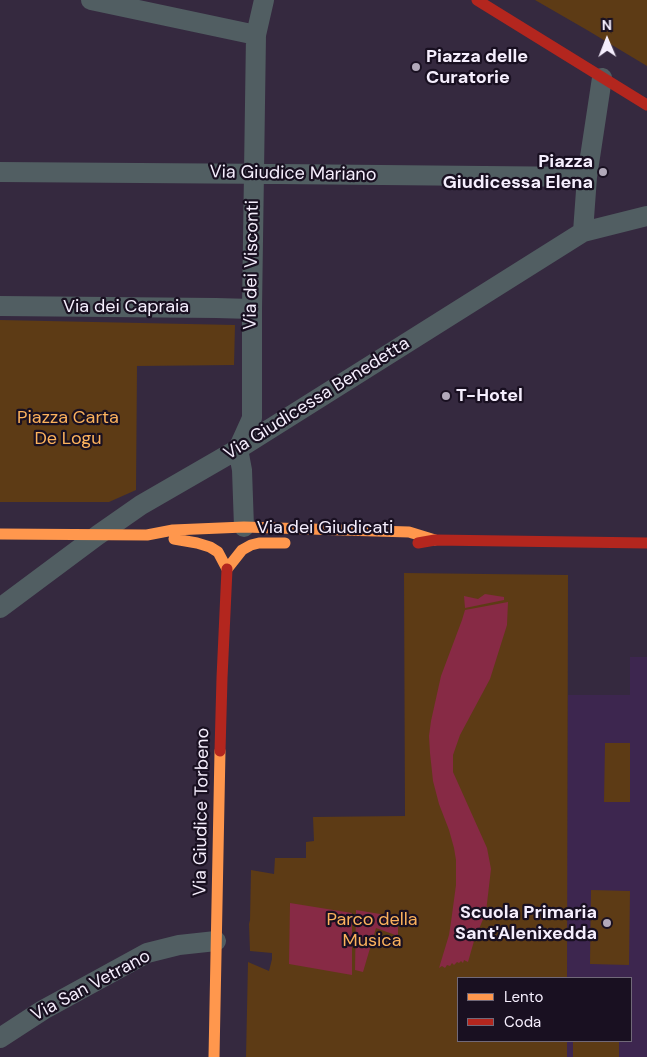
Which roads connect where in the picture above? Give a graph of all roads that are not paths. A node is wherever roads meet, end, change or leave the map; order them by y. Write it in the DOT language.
graph roads {
  1 [pos="91,0"];
  2 [pos="264,0"];
  3 [pos="480,1"];
  4 [pos="256,36"];
  5 [pos="602,78"];
  6 [pos="647,105"];
  7 [pos="0,172"];
  8 [pos="253,174"];
  9 [pos="587,177"];
  10 [pos="647,216"];
  11 [pos="583,232"];
  12 [pos="0,306"];
  13 [pos="252,309"];
  14 [pos="238,449"];
  15 [pos="244,527"];
  16 [pos="0,534"];
  17 [pos="98,535"];
  18 [pos="147,535"];
  19 [pos="435,540"];
  20 [pos="647,542"];
  21 [pos="298,543"];
  22 [pos="408,546"];
  23 [pos="228,569"];
  24 [pos="0,608"];
  25 [pos="216,941"];
  26 [pos="0,1038"];
  27 [pos="214,1057"];
  1 -- 4 [label="street"];
  2 -- 4 [label="street, Via dei Visconti"];
  3 -- 5 [label="street"];
  4 -- 8 [label="street, Via dei Visconti"];
  5 -- 6 [label="street"];
  5 -- 9 [label="street"];
  7 -- 8 [label="street, Via Giudice Mariano"];
  8 -- 9 [label="street, Via Giudice Mariano"];
  8 -- 13 [label="street, Via dei Visconti"];
  9 -- 11 [label="street"];
  10 -- 11 [label="street, Via Giudicessa Benedetta"];
  11 -- 14 [label="street, Via Giudicessa Benedetta"];
  12 -- 13 [label="street, Via dei Capraia"];
  13 -- 14 [label="street, Via dei Visconti"];
  14 -- 15 [label="street"];
  14 -- 17 [label="street, Via Giudicessa Benedetta"];
  15 -- 18 [label="street, Via dei Giudicati"];
  15 -- 19 [label="street, Via dei Giudicati"];
  16 -- 17 [label="street, Via dei Giudicati"];
  17 -- 18 [label="street, Via dei Giudicati"];
  17 -- 24 [label="street, Via Giudicessa Benedetta"];
  18 -- 23 [label="street, Via dei Giudicati"];
  19 -- 20 [label="street, Via dei Giudicati"];
  19 -- 22 [label="street, Via dei Giudicati"];
  21 -- 23 [label="street, Via dei Giudicati"];
  23 -- 25 [label="street, Via Giudice Torbeno"];
  25 -- 26 [label="street, Via San Vetrano"];
  25 -- 27 [label="street, Via Giudice Torbeno"];
}
